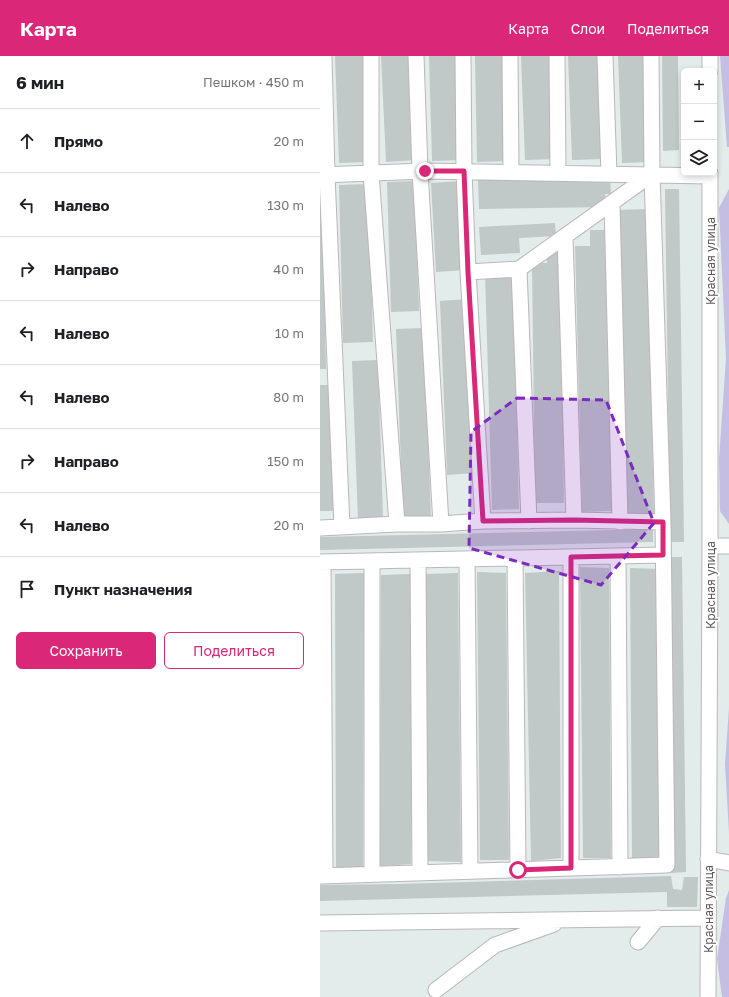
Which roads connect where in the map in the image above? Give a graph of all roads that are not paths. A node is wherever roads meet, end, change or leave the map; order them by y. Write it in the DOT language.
graph roads {
  1 [pos="324,56"];
  2 [pos="371,56"];
  3 [pos="416,56"];
  4 [pos="463,56"];
  5 [pos="510,56"];
  6 [pos="557,56"];
  7 [pos="605,56"];
  8 [pos="651,56"];
  9 [pos="710,56"];
  10 [pos="710,68"];
  11 [pos="420,171"];
  12 [pos="464,171"];
  13 [pos="511,172"];
  14 [pos="371,173"];
  15 [pos="558,173"];
  16 [pos="609,174"];
  17 [pos="652,174"];
  18 [pos="681,174"];
  19 [pos="323,175"];
  20 [pos="710,176"];
  21 [pos="612,204"];
  22 [pos="565,236"];
  23 [pos="519,269"];
  24 [pos="468,272"];
  25 [pos="574,520"];
  26 [pos="483,521"];
  27 [pos="529,521"];
  28 [pos="620,522"];
  29 [pos="663,522"];
  30 [pos="397,524"];
  31 [pos="441,524"];
  32 [pos="342,527"];
  33 [pos="320,528"];
  34 [pos="710,546"];
  35 [pos="729,546"];
  36 [pos="663,555"];
  37 [pos="618,556"];
  38 [pos="571,557"];
  39 [pos="515,558"];
  40 [pos="467,559"];
  41 [pos="418,560"];
  42 [pos="372,561"];
  43 [pos="322,562"];
  44 [pos="708,859"];
  45 [pos="729,863"];
  46 [pos="620,867"];
  47 [pos="571,868"];
  48 [pos="518,870"];
  49 [pos="470,871"];
  50 [pos="420,873"];
  51 [pos="372,874"];
  52 [pos="323,876"];
  53 [pos="658,918"];
  54 [pos="706,918"];
  55 [pos="566,920"];
  56 [pos="320,923"];
  57 [pos="638,942"];
  58 [pos="436,990"];
  59 [pos="708,997"];
  1 -- 19 [label="street"];
  2 -- 14 [label="street"];
  3 -- 11 [label="street"];
  4 -- 12 [label="street"];
  5 -- 13 [label="street"];
  6 -- 15 [label="street"];
  7 -- 16 [label="street"];
  8 -- 17 [label="street"];
  9 -- 10 [label="street"];
  11 -- 12 [label="street"];
  11 -- 14 [label="street"];
  11 -- 31 [label="street"];
  12 -- 13 [label="street"];
  12 -- 24 [label="street"];
  13 -- 15 [label="street"];
  14 -- 19 [label="street"];
  14 -- 30 [label="street"];
  15 -- 16 [label="street"];
  16 -- 17 [label="street"];
  17 -- 18 [label="street"];
  17 -- 21 [label="street"];
  17 -- 29 [label="street"];
  19 -- 32 [label="street"];
  20 -- 34 [label="street, Красная улица"];
  21 -- 22 [label="street"];
  21 -- 28 [label="street"];
  22 -- 23 [label="street"];
  22 -- 25 [label="street"];
  23 -- 24 [label="street"];
  23 -- 27 [label="street"];
  24 -- 26 [label="street"];
  25 -- 27 [label="street"];
  25 -- 28 [label="street"];
  26 -- 27 [label="street"];
  26 -- 31 [label="street"];
  28 -- 29 [label="street"];
  29 -- 36 [label="street"];
  30 -- 31 [label="street"];
  30 -- 32 [label="street"];
  32 -- 33 [label="street"];
  34 -- 35 [label="street"];
  34 -- 44 [label="street, Красная улица"];
  36 -- 37 [label="street"];
  36 -- 46 [label="street"];
  37 -- 38 [label="street"];
  37 -- 46 [label="street"];
  38 -- 39 [label="street"];
  38 -- 47 [label="street"];
  39 -- 40 [label="street"];
  39 -- 48 [label="street"];
  40 -- 41 [label="street"];
  40 -- 49 [label="street"];
  41 -- 42 [label="street"];
  41 -- 50 [label="street"];
  42 -- 43 [label="street"];
  42 -- 51 [label="street"];
  43 -- 52 [label="street"];
  44 -- 45 [label="street"];
  44 -- 54 [label="street, Красная улица"];
  46 -- 47 [label="street"];
  47 -- 48 [label="street"];
  48 -- 49 [label="street"];
  49 -- 50 [label="street"];
  50 -- 51 [label="street"];
  51 -- 52 [label="street"];
  53 -- 54 [label="street"];
  53 -- 55 [label="street"];
  53 -- 57 [label="street"];
  54 -- 59 [label="street, Красная улица"];
  55 -- 56 [label="street"];
  55 -- 58 [label="street"];
}
